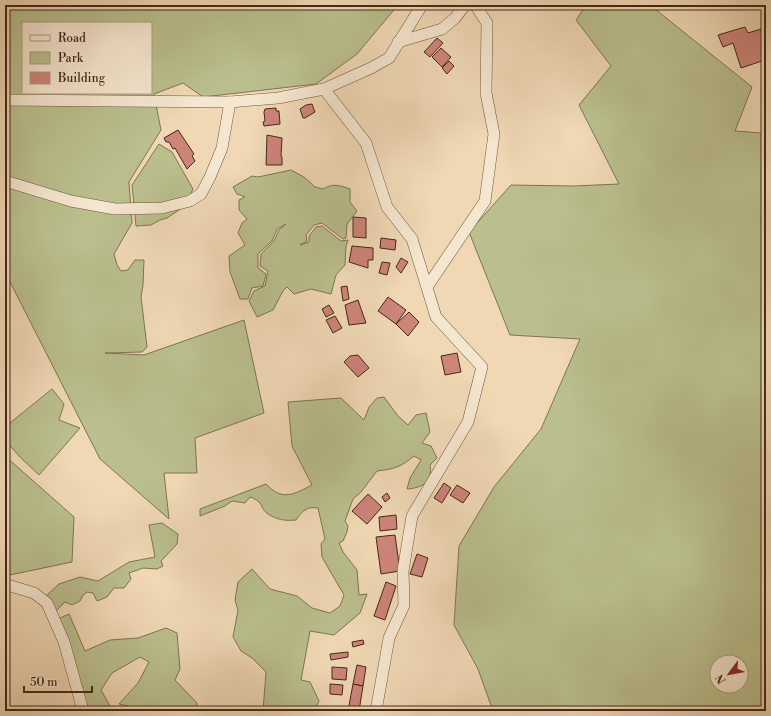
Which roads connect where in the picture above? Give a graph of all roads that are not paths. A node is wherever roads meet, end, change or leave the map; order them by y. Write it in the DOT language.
graph roads {
  1 [pos="422,5"];
  2 [pos="465,5"];
  3 [pos="475,5"];
  4 [pos="398,42"];
  5 [pos="324,89"];
  6 [pos="5,100"];
  7 [pos="230,102"];
  8 [pos="5,181"];
  9 [pos="427,287"];
  10 [pos="5,586"];
  11 [pos="84,711"];
  12 [pos="376,711"];
  1 -- 4 [label="street"];
  2 -- 4 [label="street"];
  3 -- 9 [label="street"];
  4 -- 5 [label="street"];
  5 -- 7 [label="street"];
  5 -- 9 [label="street"];
  6 -- 7 [label="street"];
  7 -- 8 [label="street"];
  9 -- 12 [label="street"];
  10 -- 11 [label="street"];
}
